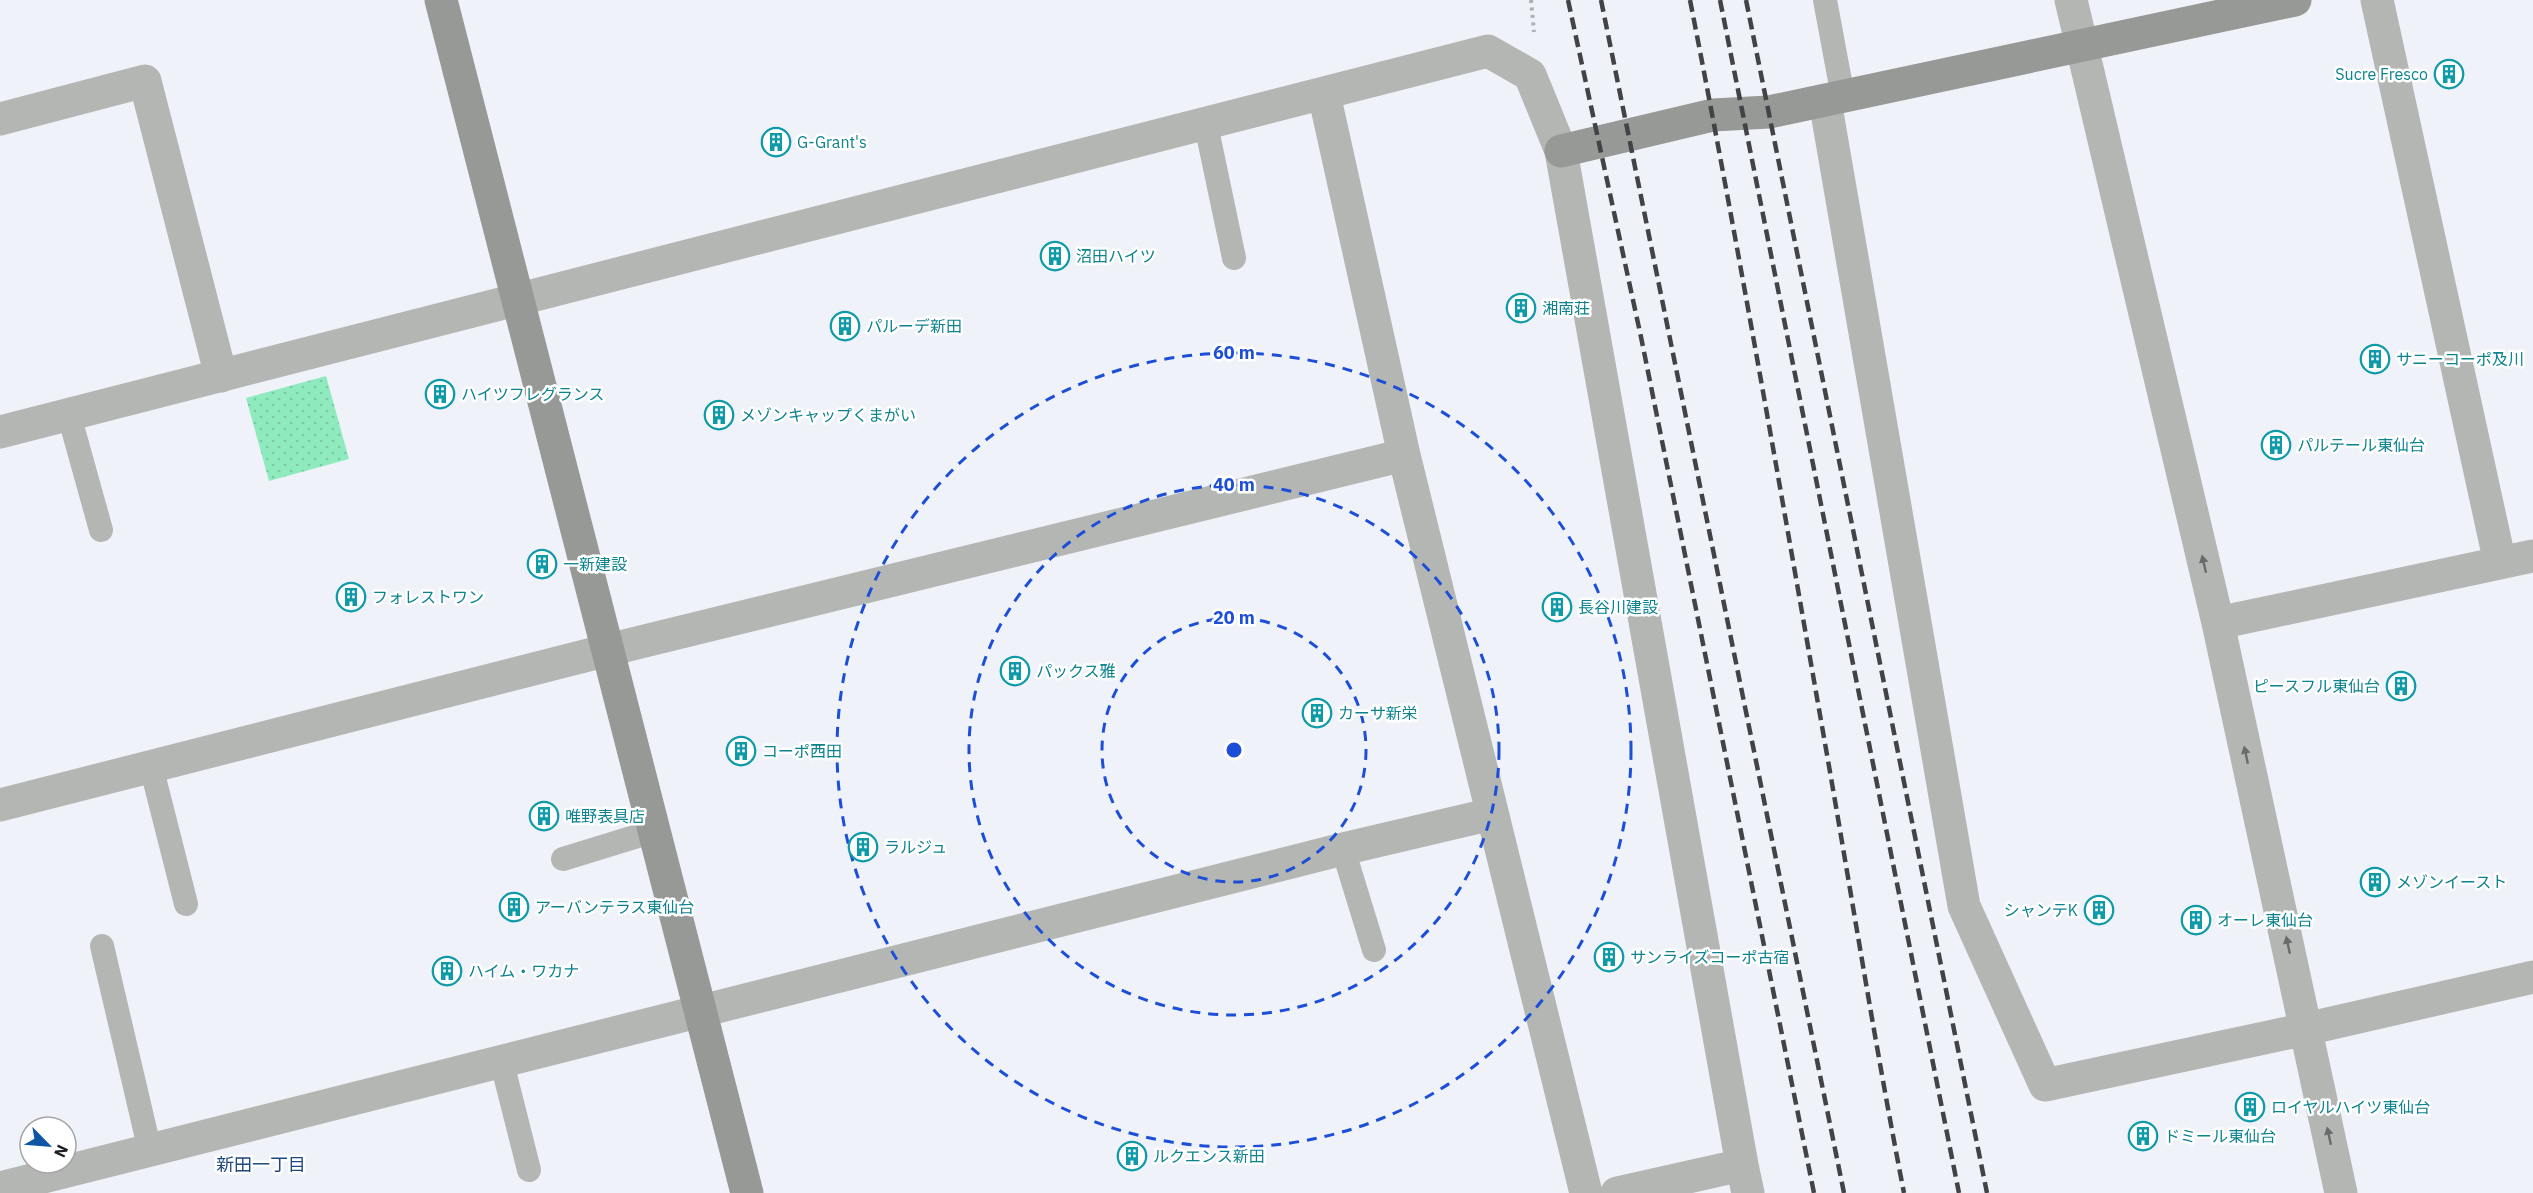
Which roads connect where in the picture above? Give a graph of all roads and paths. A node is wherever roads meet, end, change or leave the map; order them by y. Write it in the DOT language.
graph roads {
  1 [pos="441,0"];
  2 [pos="1825,0"];
  3 [pos="2071,0"];
  4 [pos="2295,0"];
  5 [pos="2377,0"];
  6 [pos="2082,47"];
  7 [pos="1324,94"];
  8 [pos="1834,99"];
  9 [pos="0,119"];
  10 [pos="1206,124"];
  11 [pos="1562,151"];
  12 [pos="1234,258"];
  13 [pos="518,300"];
  14 [pos="221,376"];
  15 [pos="69,415"];
  16 [pos="0,432"];
  17 [pos="1404,454"];
  18 [pos="100,530"];
  19 [pos="2533,556"];
  20 [pos="2500,563"];
  21 [pos="2218,623"];
  22 [pos="608,650"];
  23 [pos="151,766"];
  24 [pos="0,805"];
  25 [pos="1492,814"];
  26 [pos="654,831"];
  27 [pos="1343,849"];
  28 [pos="563,859"];
  29 [pos="186,904"];
  30 [pos="102,946"];
  31 [pos="1374,951"];
  32 [pos="2533,977"];
  33 [pos="701,1013"];
  34 [pos="2306,1029"];
  35 [pos="502,1063"];
  36 [pos="150,1151"];
  37 [pos="530,1170"];
  38 [pos="1745,1179"];
  39 [pos="0,1188"];
  40 [pos="747,1193"];
  41 [pos="1586,1193"];
  42 [pos="1617,1193"];
  43 [pos="2341,1193"];
  1 -- 13 [label="street"];
  2 -- 8 [label="lane"];
  3 -- 6 [label="street"];
  4 -- 6 [label="street"];
  5 -- 20 [label="street"];
  6 -- 8 [label="street"];
  21 -- 6 [label="street, one-way"];
  7 -- 10 [label="street"];
  7 -- 11 [label="street"];
  7 -- 17 [label="street"];
  8 -- 11 [label="street"];
  8 -- 34 [label="street"];
  9 -- 14 [label="street"];
  10 -- 12 [label="lane"];
  10 -- 13 [label="street"];
  11 -- 38 [label="street"];
  13 -- 14 [label="street"];
  13 -- 22 [label="street"];
  14 -- 15 [label="street"];
  15 -- 16 [label="street"];
  15 -- 18 [label="lane"];
  17 -- 22 [label="street"];
  17 -- 25 [label="street"];
  19 -- 20 [label="street"];
  20 -- 21 [label="street"];
  34 -- 21 [label="street, one-way"];
  22 -- 23 [label="street"];
  22 -- 26 [label="street"];
  23 -- 24 [label="street"];
  23 -- 29 [label="lane"];
  25 -- 27 [label="street"];
  25 -- 41 [label="street"];
  26 -- 28 [label="lane"];
  26 -- 33 [label="street"];
  27 -- 31 [label="lane"];
  27 -- 33 [label="street"];
  30 -- 36 [label="lane"];
  32 -- 34 [label="street"];
  33 -- 35 [label="street"];
  33 -- 40 [label="street"];
  43 -- 34 [label="street, one-way"];
  35 -- 36 [label="street"];
  35 -- 37 [label="lane"];
  36 -- 39 [label="street"];
  38 -- 42 [label="street"];
}
